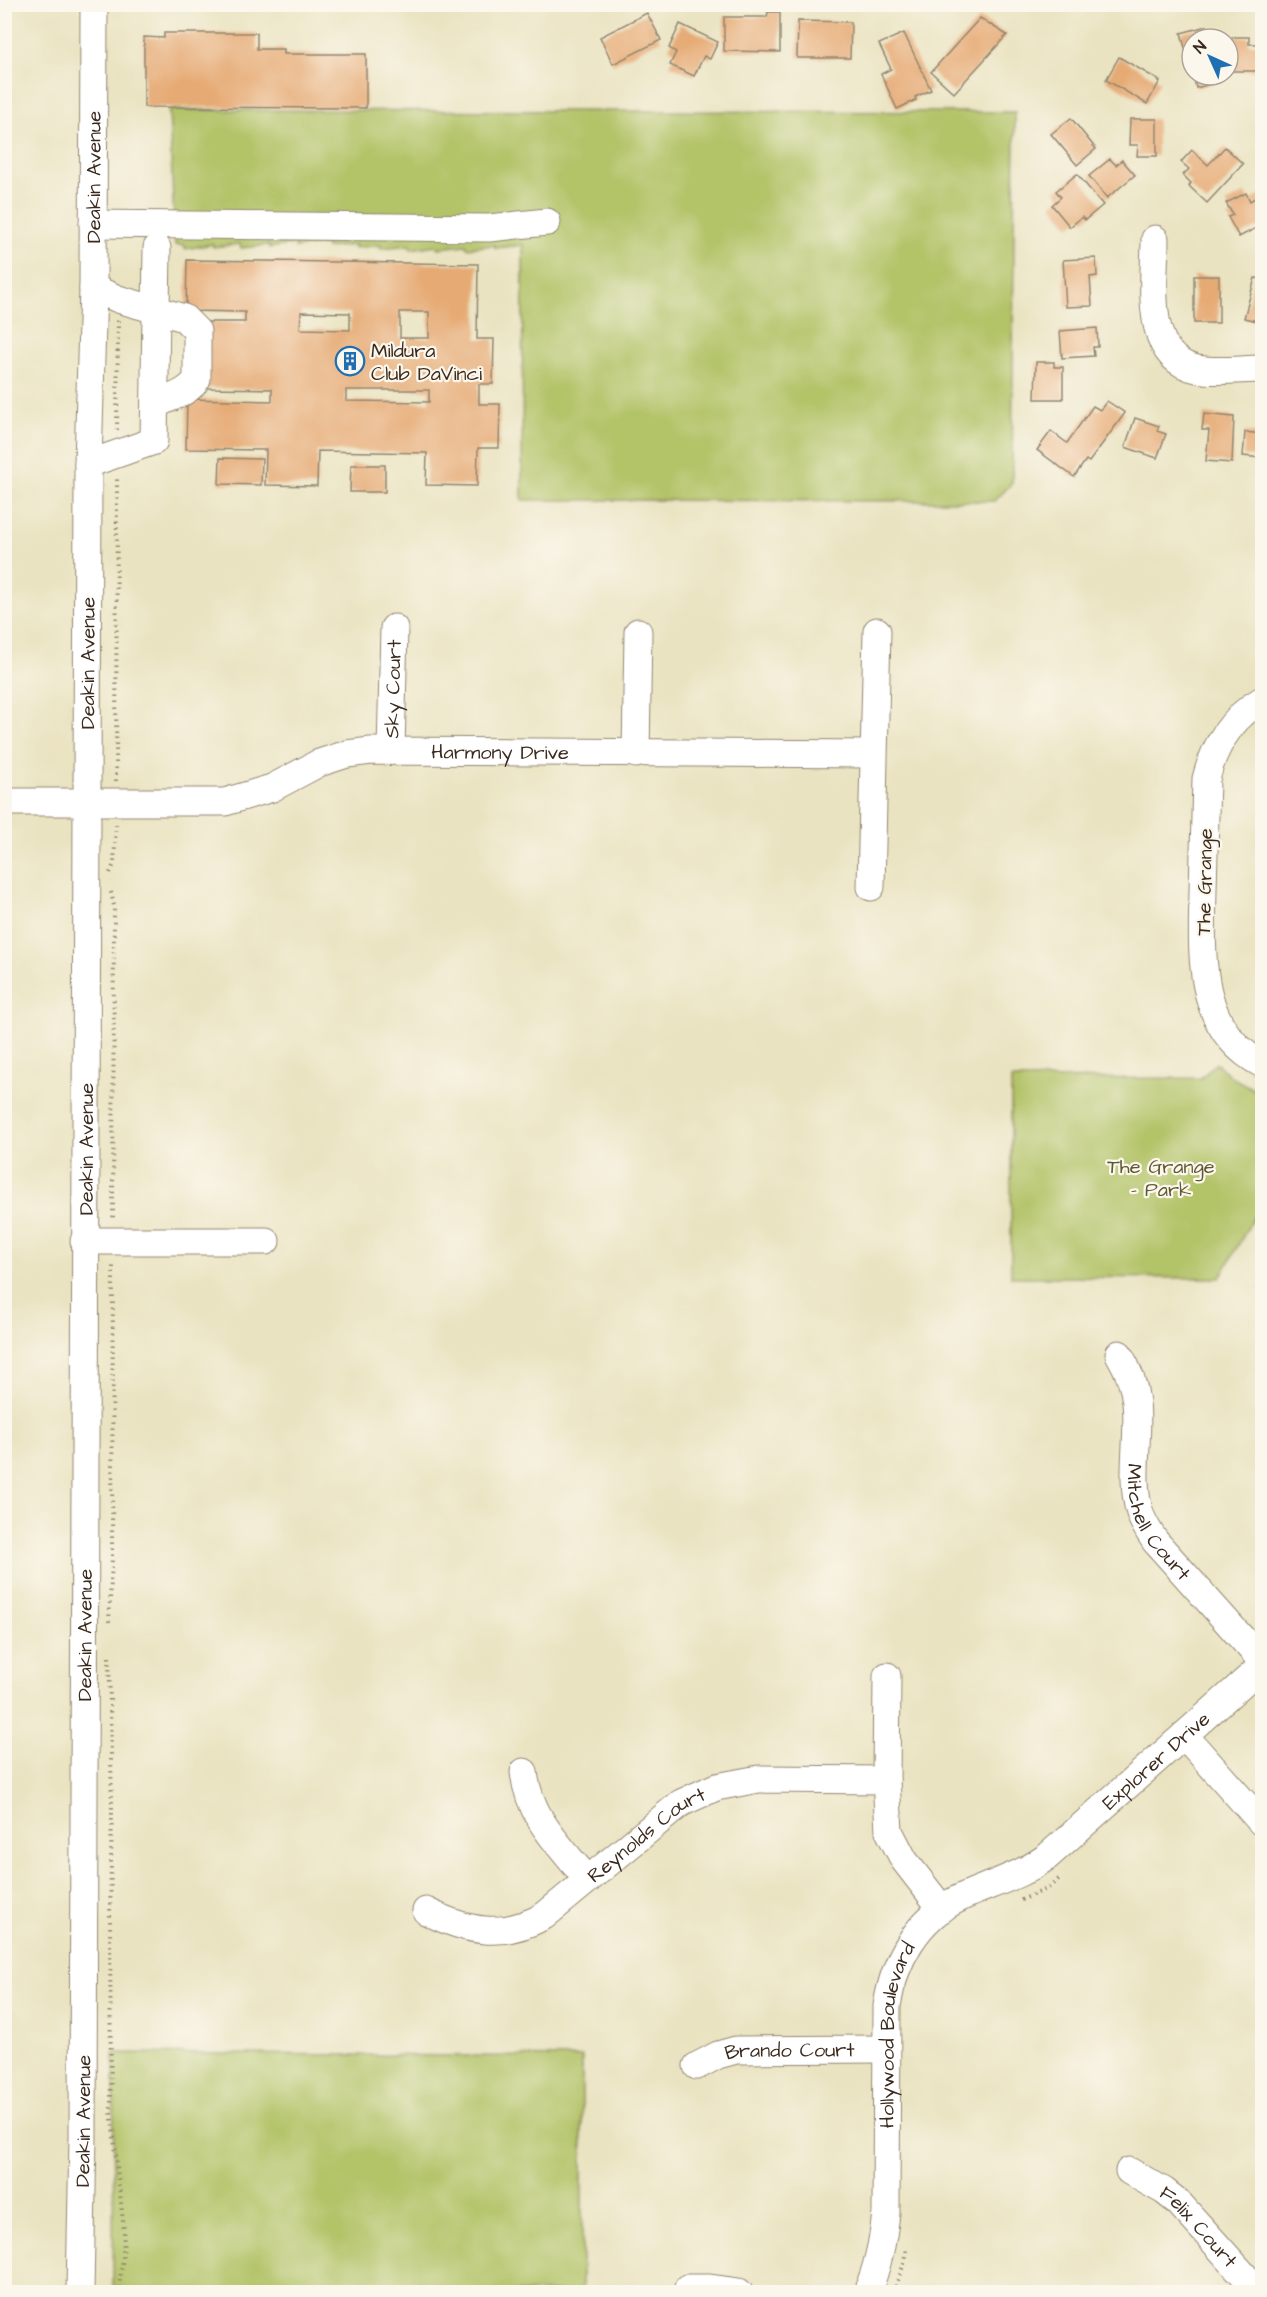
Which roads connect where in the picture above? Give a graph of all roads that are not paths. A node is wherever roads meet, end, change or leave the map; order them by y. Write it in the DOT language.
graph roads {
  1 [pos="94,4"];
  2 [pos="547,222"];
  3 [pos="93,224"];
  4 [pos="1155,239"];
  5 [pos="157,248"];
  6 [pos="93,288"];
  7 [pos="155,310"];
  8 [pos="1263,369"];
  9 [pos="156,404"];
  10 [pos="88,464"];
  11 [pos="394,628"];
  12 [pos="877,631"];
  13 [pos="638,632"];
  14 [pos="1263,700"];
  15 [pos="391,751"];
  16 [pos="636,754"];
  17 [pos="873,754"];
  18 [pos="4,802"];
  19 [pos="86,802"];
  20 [pos="872,887"];
  21 [pos="1263,1064"];
  22 [pos="84,1240"];
  23 [pos="266,1241"];
  24 [pos="1119,1354"];
  25 [pos="1263,1661"];
  26 [pos="1263,1666"];
  27 [pos="887,1676"];
  28 [pos="1184,1735"];
  29 [pos="524,1772"];
  30 [pos="886,1780"];
  31 [pos="1263,1823"];
  32 [pos="1056,1865"];
  33 [pos="587,1879"];
  34 [pos="942,1909"];
  35 [pos="426,1911"];
  36 [pos="886,2049"];
  37 [pos="698,2066"];
  38 [pos="1129,2171"];
  39 [pos="688,2288"];
  40 [pos="80,2292"];
  41 [pos="739,2292"];
  42 [pos="867,2292"];
  43 [pos="1259,2292"];
  1 -- 3 [label="street, Deakin Avenue"];
  2 -- 3 [label="street"];
  3 -- 6 [label="street, Deakin Avenue"];
  4 -- 8 [label="street"];
  5 -- 7 [label="street"];
  6 -- 7 [label="street"];
  6 -- 10 [label="street, Deakin Avenue"];
  7 -- 9 [label="street"];
  7 -- 9 [label="street"];
  9 -- 10 [label="street"];
  10 -- 19 [label="street, Deakin Avenue"];
  11 -- 15 [label="street, Sky Court"];
  12 -- 17 [label="street"];
  13 -- 16 [label="street"];
  14 -- 21 [label="street, The Grange"];
  15 -- 16 [label="street, Harmony Drive"];
  15 -- 19 [label="street, Harmony Drive"];
  16 -- 17 [label="street, Harmony Drive"];
  17 -- 20 [label="street"];
  18 -- 19 [label="street, Harmony Drive"];
  19 -- 22 [label="street, Deakin Avenue"];
  22 -- 23 [label="street"];
  22 -- 40 [label="street, Deakin Avenue"];
  24 -- 25 [label="street, Mitchell Court"];
  26 -- 28 [label="street, Explorer Drive"];
  27 -- 30 [label="street"];
  28 -- 31 [label="street"];
  28 -- 32 [label="street, Explorer Drive"];
  29 -- 33 [label="street"];
  30 -- 33 [label="street, Reynolds Court"];
  30 -- 34 [label="street"];
  32 -- 34 [label="street, Hollywood Boulevard"];
  33 -- 35 [label="street, Reynolds Court"];
  34 -- 36 [label="street, Hollywood Boulevard"];
  36 -- 37 [label="street, Brando Court"];
  36 -- 42 [label="street, Hollywood Boulevard"];
  38 -- 43 [label="street, Felix Court"];
  39 -- 41 [label="street"];
}
